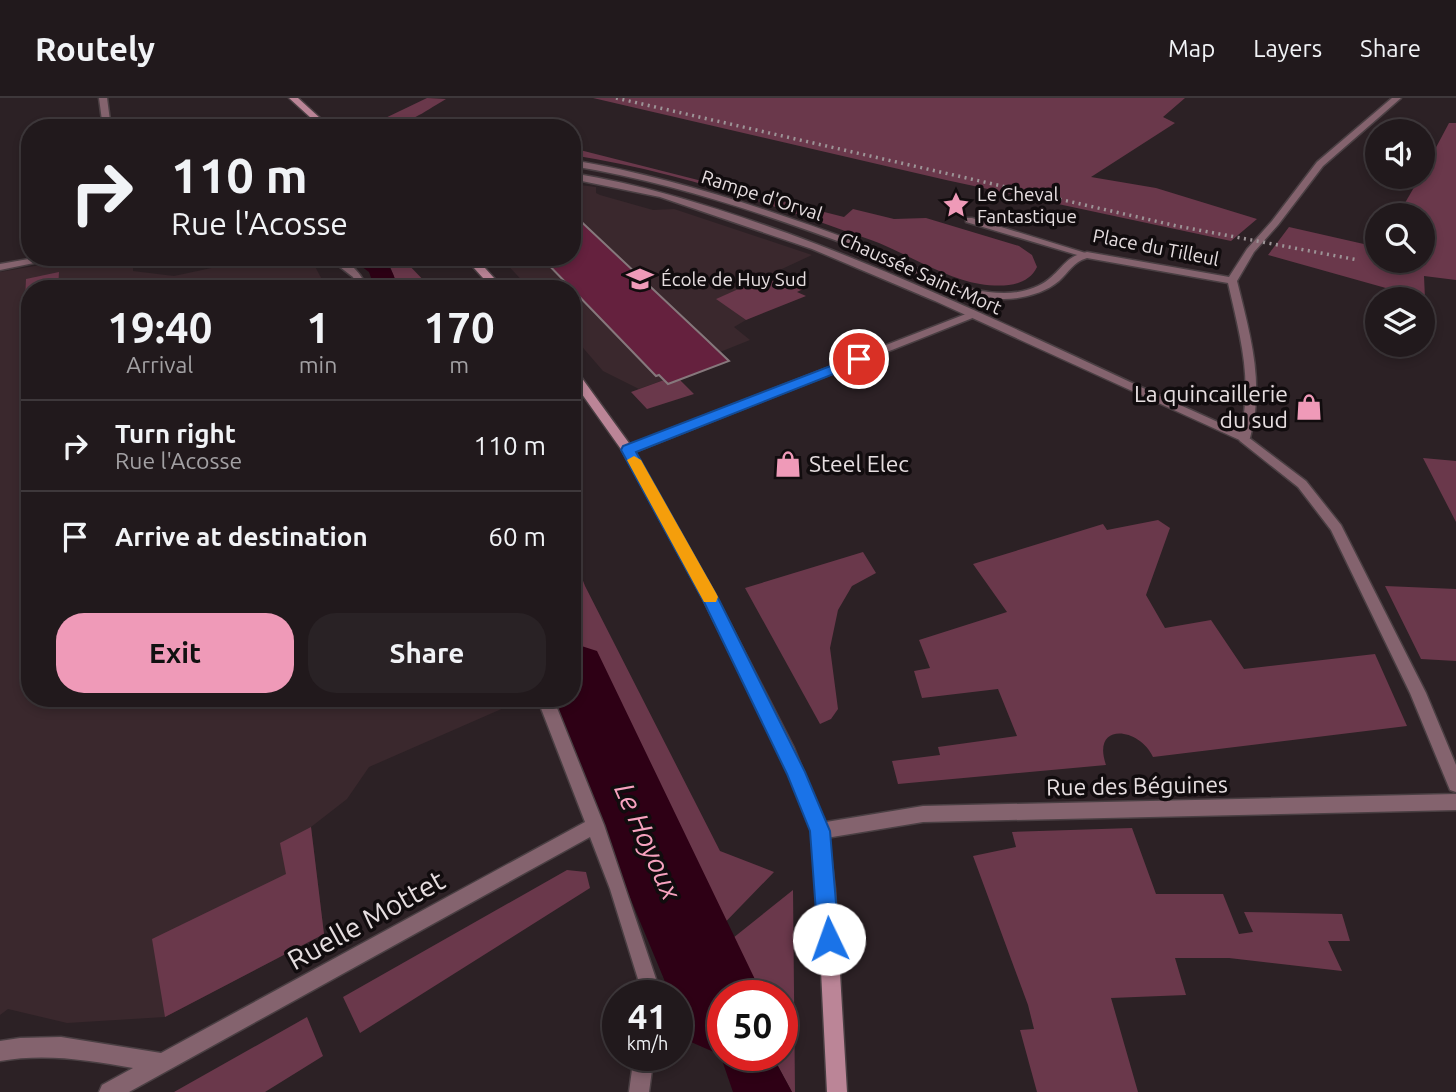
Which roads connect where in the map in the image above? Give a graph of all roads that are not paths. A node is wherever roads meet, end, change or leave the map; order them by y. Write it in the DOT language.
graph roads {
  1 [pos="103,98"];
  2 [pos="293,98"];
  3 [pos="1397,98"];
  4 [pos="106,119"];
  5 [pos="317,119"];
  6 [pos="581,165"];
  7 [pos="581,178"];
  8 [pos="969,220"];
  9 [pos="1087,255"];
  10 [pos="21,263"];
  11 [pos="344,266"];
  12 [pos="477,266"];
  13 [pos="0,267"];
  14 [pos="359,280"];
  15 [pos="490,280"];
  16 [pos="1232,281"];
  17 [pos="971,315"];
  18 [pos="581,385"];
  19 [pos="1244,438"];
  20 [pos="628,450"];
  21 [pos="549,707"];
  22 [pos="1456,785"];
  23 [pos="1456,802"];
  24 [pos="596,825"];
  25 [pos="820,831"];
  26 [pos="647,980"];
  27 [pos="0,1051"];
  28 [pos="162,1063"];
  29 [pos="642,1071"];
  30 [pos="109,1092"];
  31 [pos="639,1092"];
  32 [pos="837,1092"];
  1 -- 4 [label="street"];
  2 -- 5 [label="main road"];
  3 -- 16 [label="street"];
  6 -- 9 [label="street, Rampe d'Orval"];
  7 -- 17 [label="street, Chaussée Saint-Mort"];
  8 -- 9 [label="street, Place du Tilleul"];
  9 -- 16 [label="street, Place du Tilleul"];
  10 -- 13 [label="street"];
  11 -- 14 [label="street"];
  12 -- 15 [label="main road"];
  16 -- 19 [label="street, Place du Tilleul"];
  17 -- 19 [label="street, Chaussée Saint-Mort"];
  17 -- 20 [label="street"];
  18 -- 20 [label="main road"];
  19 -- 22 [label="street"];
  20 -- 25 [label="main road"];
  21 -- 24 [label="street"];
  23 -- 25 [label="street, Rue des Béguines"];
  24 -- 26 [label="street"];
  24 -- 28 [label="street, Ruelle Mottet"];
  25 -- 32 [label="main road"];
  27 -- 28 [label="street"];
  28 -- 30 [label="street, Ruelle Mottet"];
  29 -- 31 [label="street"];
}
